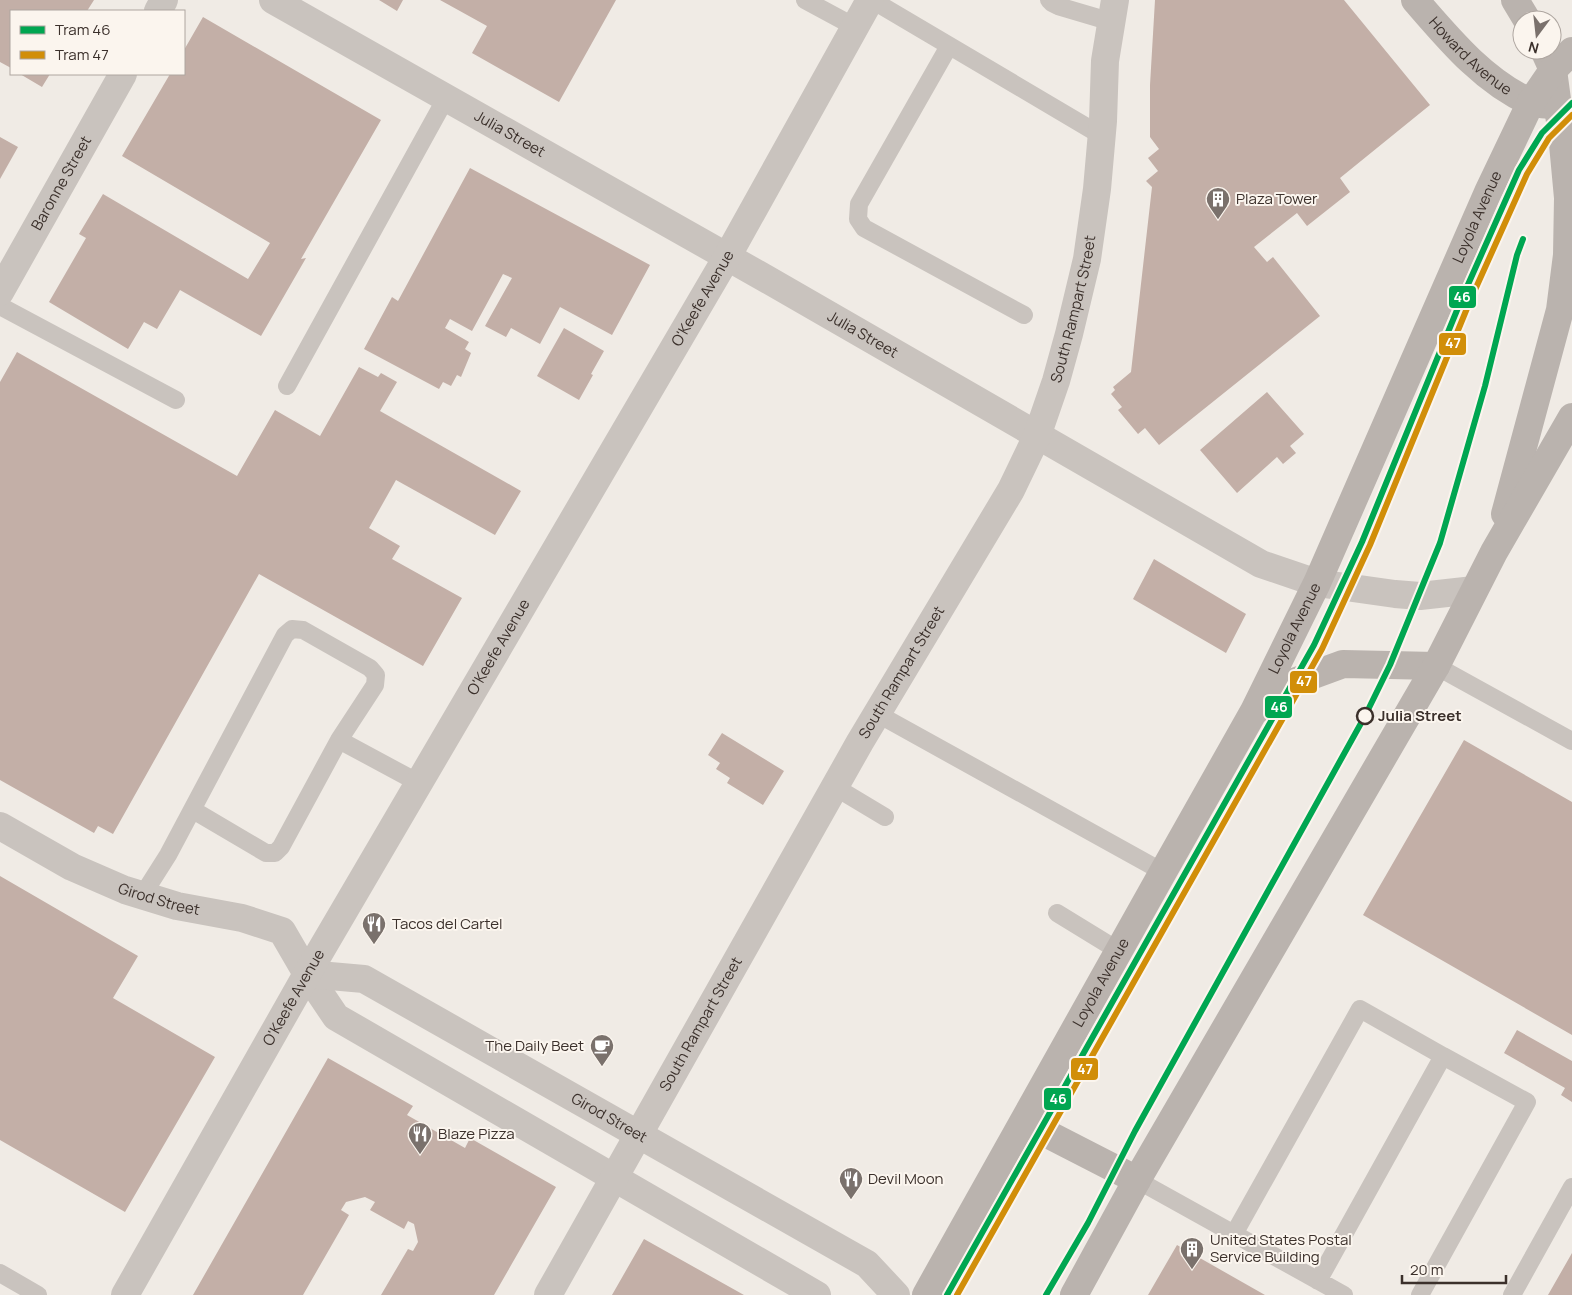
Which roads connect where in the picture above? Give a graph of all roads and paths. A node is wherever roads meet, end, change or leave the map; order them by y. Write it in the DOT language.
graph roads {
  1 [pos="273,0"];
  2 [pos="805,0"];
  3 [pos="871,0"];
  4 [pos="1049,0"];
  5 [pos="1416,0"];
  6 [pos="1113,11"];
  7 [pos="856,27"];
  8 [pos="949,46"];
  9 [pos="1548,60"];
  10 [pos="122,75"];
  11 [pos="446,98"];
  12 [pos="1531,102"];
  13 [pos="1565,108"];
  14 [pos="1102,136"];
  15 [pos="727,257"];
  16 [pos="0,292"];
  17 [pos="0,306"];
  18 [pos="1024,315"];
  19 [pos="287,386"];
  20 [pos="176,400"];
  21 [pos="1572,417"];
  22 [pos="1037,436"];
  23 [pos="1494,552"];
  24 [pos="1317,583"];
  25 [pos="1474,590"];
  26 [pos="1436,666"];
  27 [pos="1254,711"];
  28 [pos="876,713"];
  29 [pos="339,740"];
  30 [pos="1572,741"];
  31 [pos="419,783"];
  32 [pos="835,787"];
  33 [pos="193,810"];
  34 [pos="885,816"];
  35 [pos="0,826"];
  36 [pos="1163,872"];
  37 [pos="142,896"];
  38 [pos="1057,913"];
  39 [pos="1118,951"];
  40 [pos="307,974"];
  41 [pos="1443,1056"];
  42 [pos="1024,1122"];
  43 [pos="638,1134"];
  44 [pos="614,1179"];
  45 [pos="1137,1180"];
  46 [pos="1572,1187"];
  47 [pos="1234,1234"];
  48 [pos="0,1272"];
  49 [pos="1318,1281"];
  50 [pos="38,1295"];
  51 [pos="126,1295"];
  52 [pos="548,1295"];
  53 [pos="817,1295"];
  54 [pos="896,1295"];
  55 [pos="926,1295"];
  56 [pos="1074,1295"];
  57 [pos="1344,1295"];
  58 [pos="1420,1295"];
  59 [pos="1512,1295"];
  1 -- 11 [label="street, Julia Street"];
  2 -- 7 [label="lane"];
  3 -- 7 [label="street, O'Keefe Avenue"];
  3 -- 8 [label="lane"];
  4 -- 6 [label="lane"];
  5 -- 12 [label="main road, Howard Avenue"];
  6 -- 14 [label="street, South Rampart Street"];
  7 -- 15 [label="street, O'Keefe Avenue"];
  8 -- 14 [label="lane"];
  8 -- 18 [label="lane"];
  9 -- 12 [label="main road, Loyola Avenue"];
  9 -- 13 [label="main road"];
  10 -- 16 [label="street, Baronne Street"];
  11 -- 15 [label="street, Julia Street"];
  11 -- 19 [label="lane"];
  12 -- 13 [label="main road"];
  12 -- 24 [label="main road, Loyola Avenue"];
  13 -- 23 [label="main road"];
  14 -- 22 [label="street, South Rampart Street"];
  15 -- 22 [label="street, Julia Street"];
  15 -- 31 [label="street, O'Keefe Avenue"];
  17 -- 20 [label="lane"];
  21 -- 23 [label="main road"];
  22 -- 24 [label="street, Julia Street"];
  22 -- 28 [label="street, South Rampart Street"];
  23 -- 25 [label="main road"];
  24 -- 25 [label="street, Julia Street"];
  24 -- 27 [label="main road, Loyola Avenue"];
  25 -- 26 [label="main road"];
  26 -- 27 [label="main road"];
  26 -- 30 [label="lane"];
  26 -- 45 [label="main road"];
  27 -- 36 [label="main road, Loyola Avenue"];
  28 -- 32 [label="street, South Rampart Street"];
  28 -- 36 [label="lane"];
  29 -- 31 [label="lane"];
  29 -- 33 [label="lane"];
  29 -- 33 [label="lane"];
  31 -- 40 [label="street, O'Keefe Avenue"];
  32 -- 34 [label="lane"];
  32 -- 43 [label="street, South Rampart Street"];
  33 -- 37 [label="lane"];
  35 -- 37 [label="street, Girod Street"];
  36 -- 39 [label="main road, Loyola Avenue"];
  37 -- 40 [label="street, Girod Street"];
  38 -- 39 [label="lane"];
  39 -- 42 [label="main road, Loyola Avenue"];
  40 -- 43 [label="street, Girod Street"];
  40 -- 44 [label="street, Girod Street"];
  40 -- 51 [label="street, O'Keefe Avenue"];
  41 -- 47 [label="lane"];
  41 -- 49 [label="lane"];
  41 -- 58 [label="lane"];
  42 -- 45 [label="main road"];
  42 -- 55 [label="main road, Loyola Avenue"];
  43 -- 44 [label="street, South Rampart Street"];
  43 -- 54 [label="street, Girod Street"];
  44 -- 52 [label="street, South Rampart Street"];
  44 -- 53 [label="street, Girod Street"];
  45 -- 47 [label="lane"];
  45 -- 56 [label="main road"];
  46 -- 59 [label="lane"];
  47 -- 49 [label="lane"];
  48 -- 50 [label="lane"];
  49 -- 57 [label="lane"];
}
